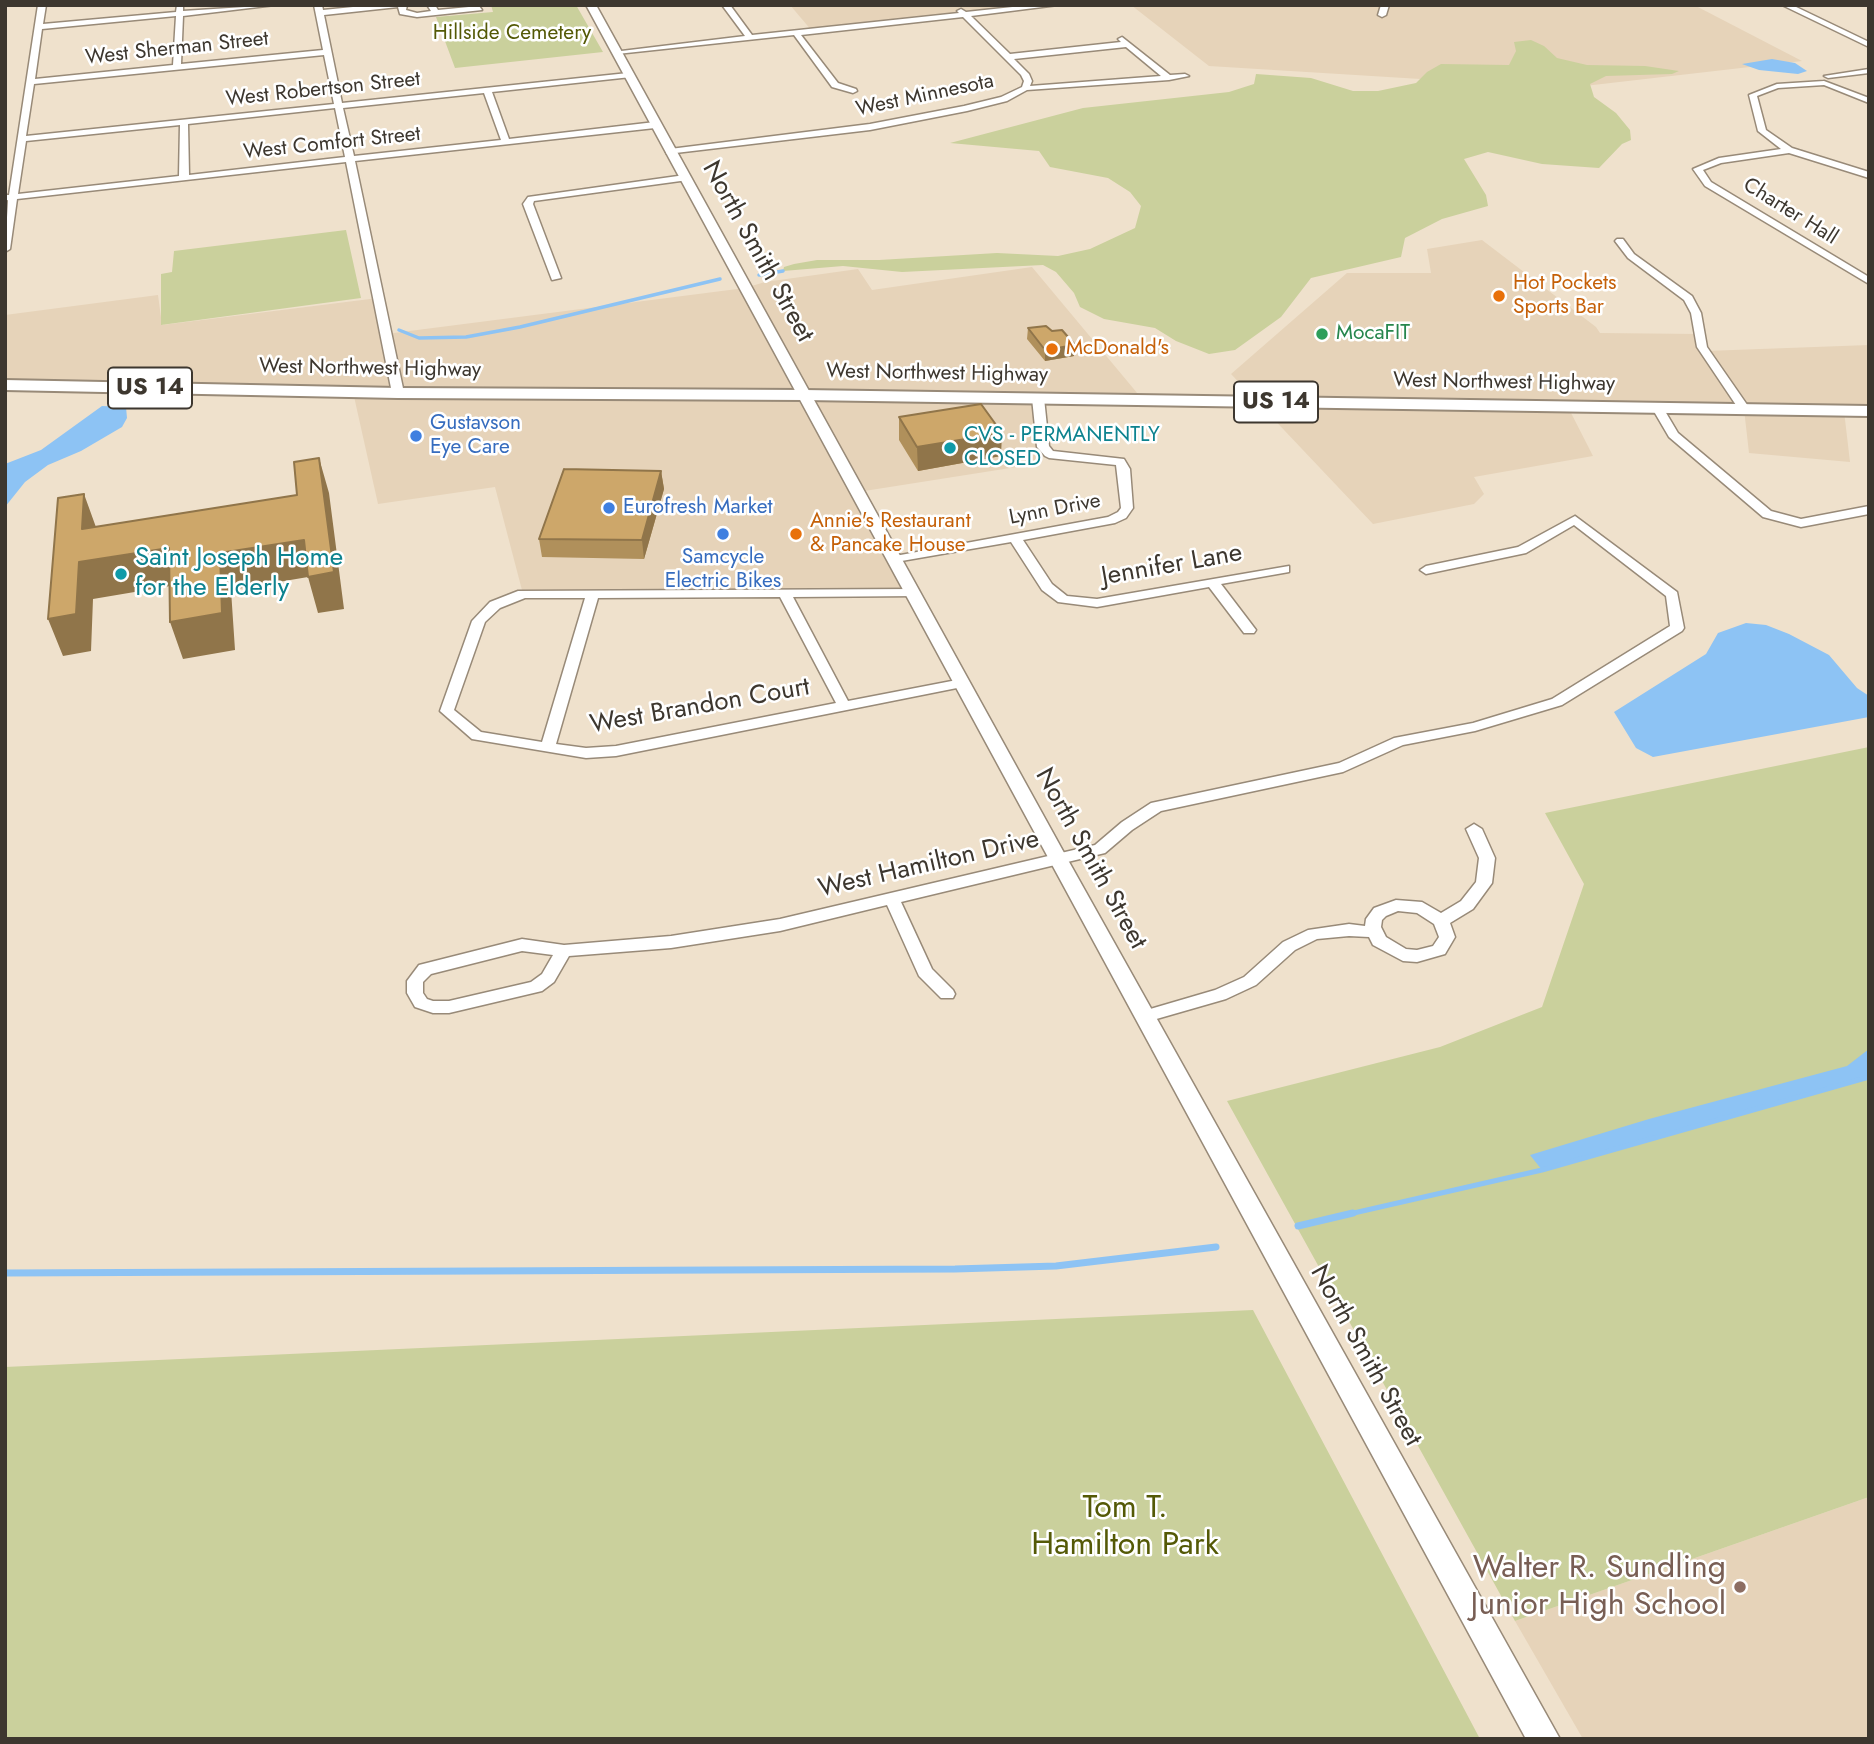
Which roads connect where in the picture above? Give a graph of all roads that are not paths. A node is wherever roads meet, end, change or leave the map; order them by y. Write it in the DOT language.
graph roads {
  1 [pos="42,5"];
  2 [pos="271,5"];
  3 [pos="401,5"];
  4 [pos="592,5"];
  5 [pos="726,5"];
  6 [pos="953,5"];
  7 [pos="1054,5"];
  8 [pos="1385,5"];
  9 [pos="1786,5"];
  10 [pos="479,8"];
  11 [pos="318,9"];
  12 [pos="433,9"];
  13 [pos="180,10"];
  14 [pos="965,15"];
  15 [pos="1382,15"];
  16 [pos="39,27"];
  17 [pos="796,33"];
  18 [pos="1117,35"];
  19 [pos="750,38"];
  20 [pos="1128,44"];
  21 [pos="1869,45"];
  22 [pos="327,52"];
  23 [pos="617,52"];
  24 [pos="1008,57"];
  25 [pos="177,66"];
  26 [pos="1869,71"];
  27 [pos="628,75"];
  28 [pos="1185,76"];
  29 [pos="1828,76"];
  30 [pos="1169,78"];
  31 [pos="31,82"];
  32 [pos="1025,88"];
  33 [pos="488,90"];
  34 [pos="853,91"];
  35 [pos="1869,101"];
  36 [pos="338,106"];
  37 [pos="184,122"];
  38 [pos="656,125"];
  39 [pos="22,139"];
  40 [pos="506,142"];
  41 [pos="1789,149"];
  42 [pos="670,152"];
  43 [pos="349,159"];
  44 [pos="1869,175"];
  45 [pos="184,178"];
  46 [pos="685,178"];
  47 [pos="9,198"];
  48 [pos="1620,241"];
  49 [pos="5,249"];
  50 [pos="556,278"];
  51 [pos="1869,281"];
  52 [pos="5,385"];
  53 [pos="398,393"];
  54 [pos="804,395"];
  55 [pos="1038,398"];
  56 [pos="1658,408"];
  57 [pos="1744,409"];
  58 [pos="1869,411"];
  59 [pos="1869,510"];
  60 [pos="1015,538"];
  61 [pos="895,560"];
  62 [pos="1284,569"];
  63 [pos="1426,570"];
  64 [pos="1212,583"];
  65 [pos="913,593"];
  66 [pos="593,594"];
  67 [pos="785,594"];
  68 [pos="1249,630"];
  69 [pos="962,683"];
  70 [pos="844,706"];
  71 [pos="548,747"];
  72 [pos="1474,829"];
  73 [pos="1058,860"];
  74 [pos="892,900"];
  75 [pos="1441,921"];
  76 [pos="1374,932"];
  77 [pos="564,951"];
  78 [pos="947,994"];
  79 [pos="1146,1016"];
  80 [pos="1544,1739"];
  1 -- 16 [label="street"];
  2 -- 13 [label="street"];
  3 -- 11 [label="street"];
  3 -- 12 [label="street"];
  4 -- 23 [label="street, North Smith Street"];
  5 -- 19 [label="street"];
  6 -- 14 [label="street"];
  7 -- 14 [label="street"];
  8 -- 15 [label="street"];
  9 -- 21 [label="street"];
  10 -- 12 [label="street"];
  11 -- 22 [label="street"];
  13 -- 16 [label="street"];
  13 -- 25 [label="street"];
  14 -- 17 [label="street"];
  14 -- 24 [label="street"];
  16 -- 31 [label="street"];
  17 -- 19 [label="street"];
  17 -- 34 [label="street"];
  18 -- 20 [label="street"];
  19 -- 23 [label="street"];
  20 -- 24 [label="street"];
  20 -- 30 [label="street"];
  22 -- 25 [label="street, West Sherman Street"];
  22 -- 36 [label="street"];
  23 -- 27 [label="street, North Smith Street"];
  24 -- 32 [label="street"];
  25 -- 31 [label="street, West Sherman Street"];
  26 -- 29 [label="street"];
  27 -- 33 [label="street, West Robertson Street"];
  27 -- 38 [label="street, North Smith Street"];
  28 -- 30 [label="street, West Minnesota"];
  30 -- 32 [label="street, West Minnesota"];
  31 -- 39 [label="street"];
  32 -- 42 [label="street, West Minnesota"];
  33 -- 36 [label="street, West Robertson Street"];
  33 -- 40 [label="street"];
  35 -- 41 [label="street"];
  36 -- 37 [label="street, West Robertson Street"];
  36 -- 43 [label="street"];
  37 -- 39 [label="street, West Robertson Street"];
  37 -- 45 [label="street"];
  38 -- 40 [label="street, West Comfort Street"];
  38 -- 42 [label="street, North Smith Street"];
  39 -- 47 [label="street"];
  40 -- 43 [label="street, West Comfort Street"];
  41 -- 44 [label="street"];
  41 -- 51 [label="street, Charter Hall"];
  42 -- 46 [label="street, North Smith Street"];
  43 -- 45 [label="street, West Comfort Street"];
  43 -- 53 [label="street"];
  45 -- 47 [label="street, West Comfort Street"];
  46 -- 50 [label="street"];
  46 -- 54 [label="street, North Smith Street"];
  47 -- 49 [label="street"];
  48 -- 57 [label="street"];
  52 -- 53 [label="main road, West Northwest Highway / US 14"];
  53 -- 54 [label="main road, West Northwest Highway / US 14"];
  54 -- 55 [label="main road, West Northwest Highway / US 14"];
  54 -- 61 [label="street, North Smith Street"];
  55 -- 56 [label="main road, West Northwest Highway / US 14"];
  55 -- 60 [label="street, Lynn Drive"];
  56 -- 57 [label="main road, West Northwest Highway / US 14"];
  56 -- 59 [label="street"];
  57 -- 58 [label="main road, West Northwest Highway / US 14"];
  60 -- 61 [label="street, Lynn Drive"];
  60 -- 64 [label="street, Jennifer Lane"];
  61 -- 65 [label="street, North Smith Street"];
  62 -- 64 [label="street, Jennifer Lane"];
  63 -- 73 [label="street, West Hamilton Drive"];
  64 -- 68 [label="street"];
  65 -- 67 [label="street, West Brandon Court"];
  65 -- 69 [label="street, North Smith Street"];
  66 -- 67 [label="street, West Brandon Court"];
  66 -- 71 [label="street"];
  66 -- 71 [label="street, West Brandon Court"];
  67 -- 70 [label="street"];
  69 -- 70 [label="street, West Brandon Court"];
  69 -- 73 [label="street, North Smith Street"];
  70 -- 71 [label="street, West Brandon Court"];
  72 -- 75 [label="street"];
  73 -- 74 [label="street, West Hamilton Drive"];
  73 -- 79 [label="street, North Smith Street"];
  74 -- 77 [label="street, West Hamilton Drive"];
  74 -- 78 [label="street"];
  75 -- 76 [label="street"];
  75 -- 76 [label="street"];
  76 -- 79 [label="street"];
  77 -- 77 [label="street, West Hamilton Drive"];
  79 -- 80 [label="street, North Smith Street"];
}
